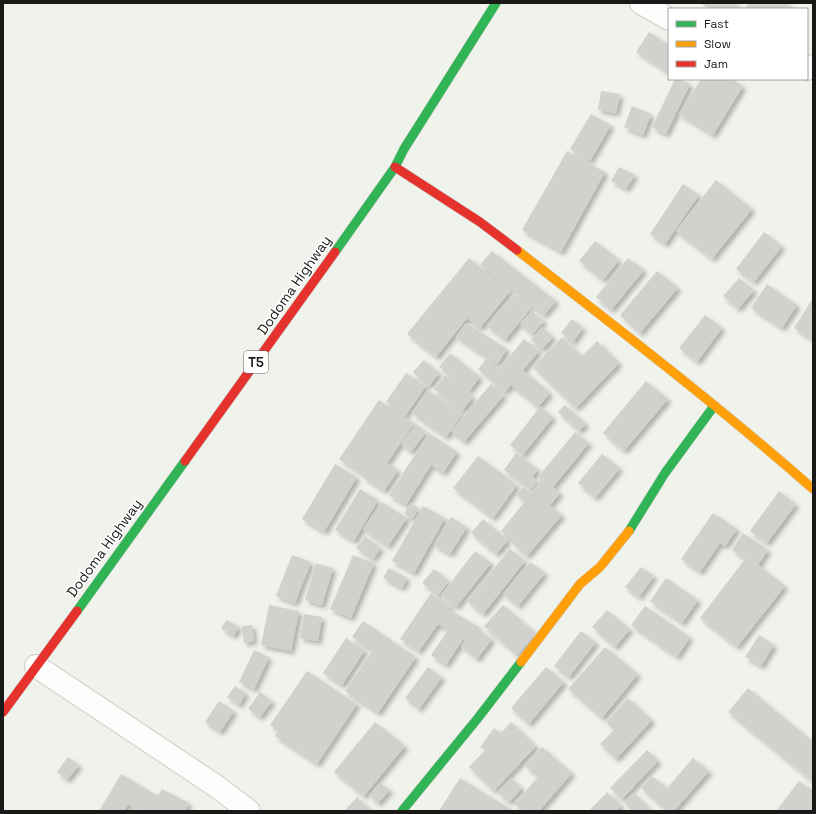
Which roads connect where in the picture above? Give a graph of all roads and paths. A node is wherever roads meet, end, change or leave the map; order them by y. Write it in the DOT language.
graph roads {
  1 [pos="496,3"];
  2 [pos="641,3"];
  3 [pos="668,18"];
  4 [pos="396,167"];
  5 [pos="714,406"];
  6 [pos="813,489"];
  7 [pos="36,666"];
  8 [pos="3,712"];
  9 [pos="249,811"];
  10 [pos="402,811"];
  1 -- 4 [label="main road, Dodoma Highway / T5"];
  2 -- 3 [label="street"];
  4 -- 5 [label="main road"];
  4 -- 7 [label="main road, Dodoma Highway / T5"];
  5 -- 6 [label="main road"];
  5 -- 10 [label="main road"];
  7 -- 8 [label="main road, Dodoma Highway / T5"];
  7 -- 9 [label="street"];
}
